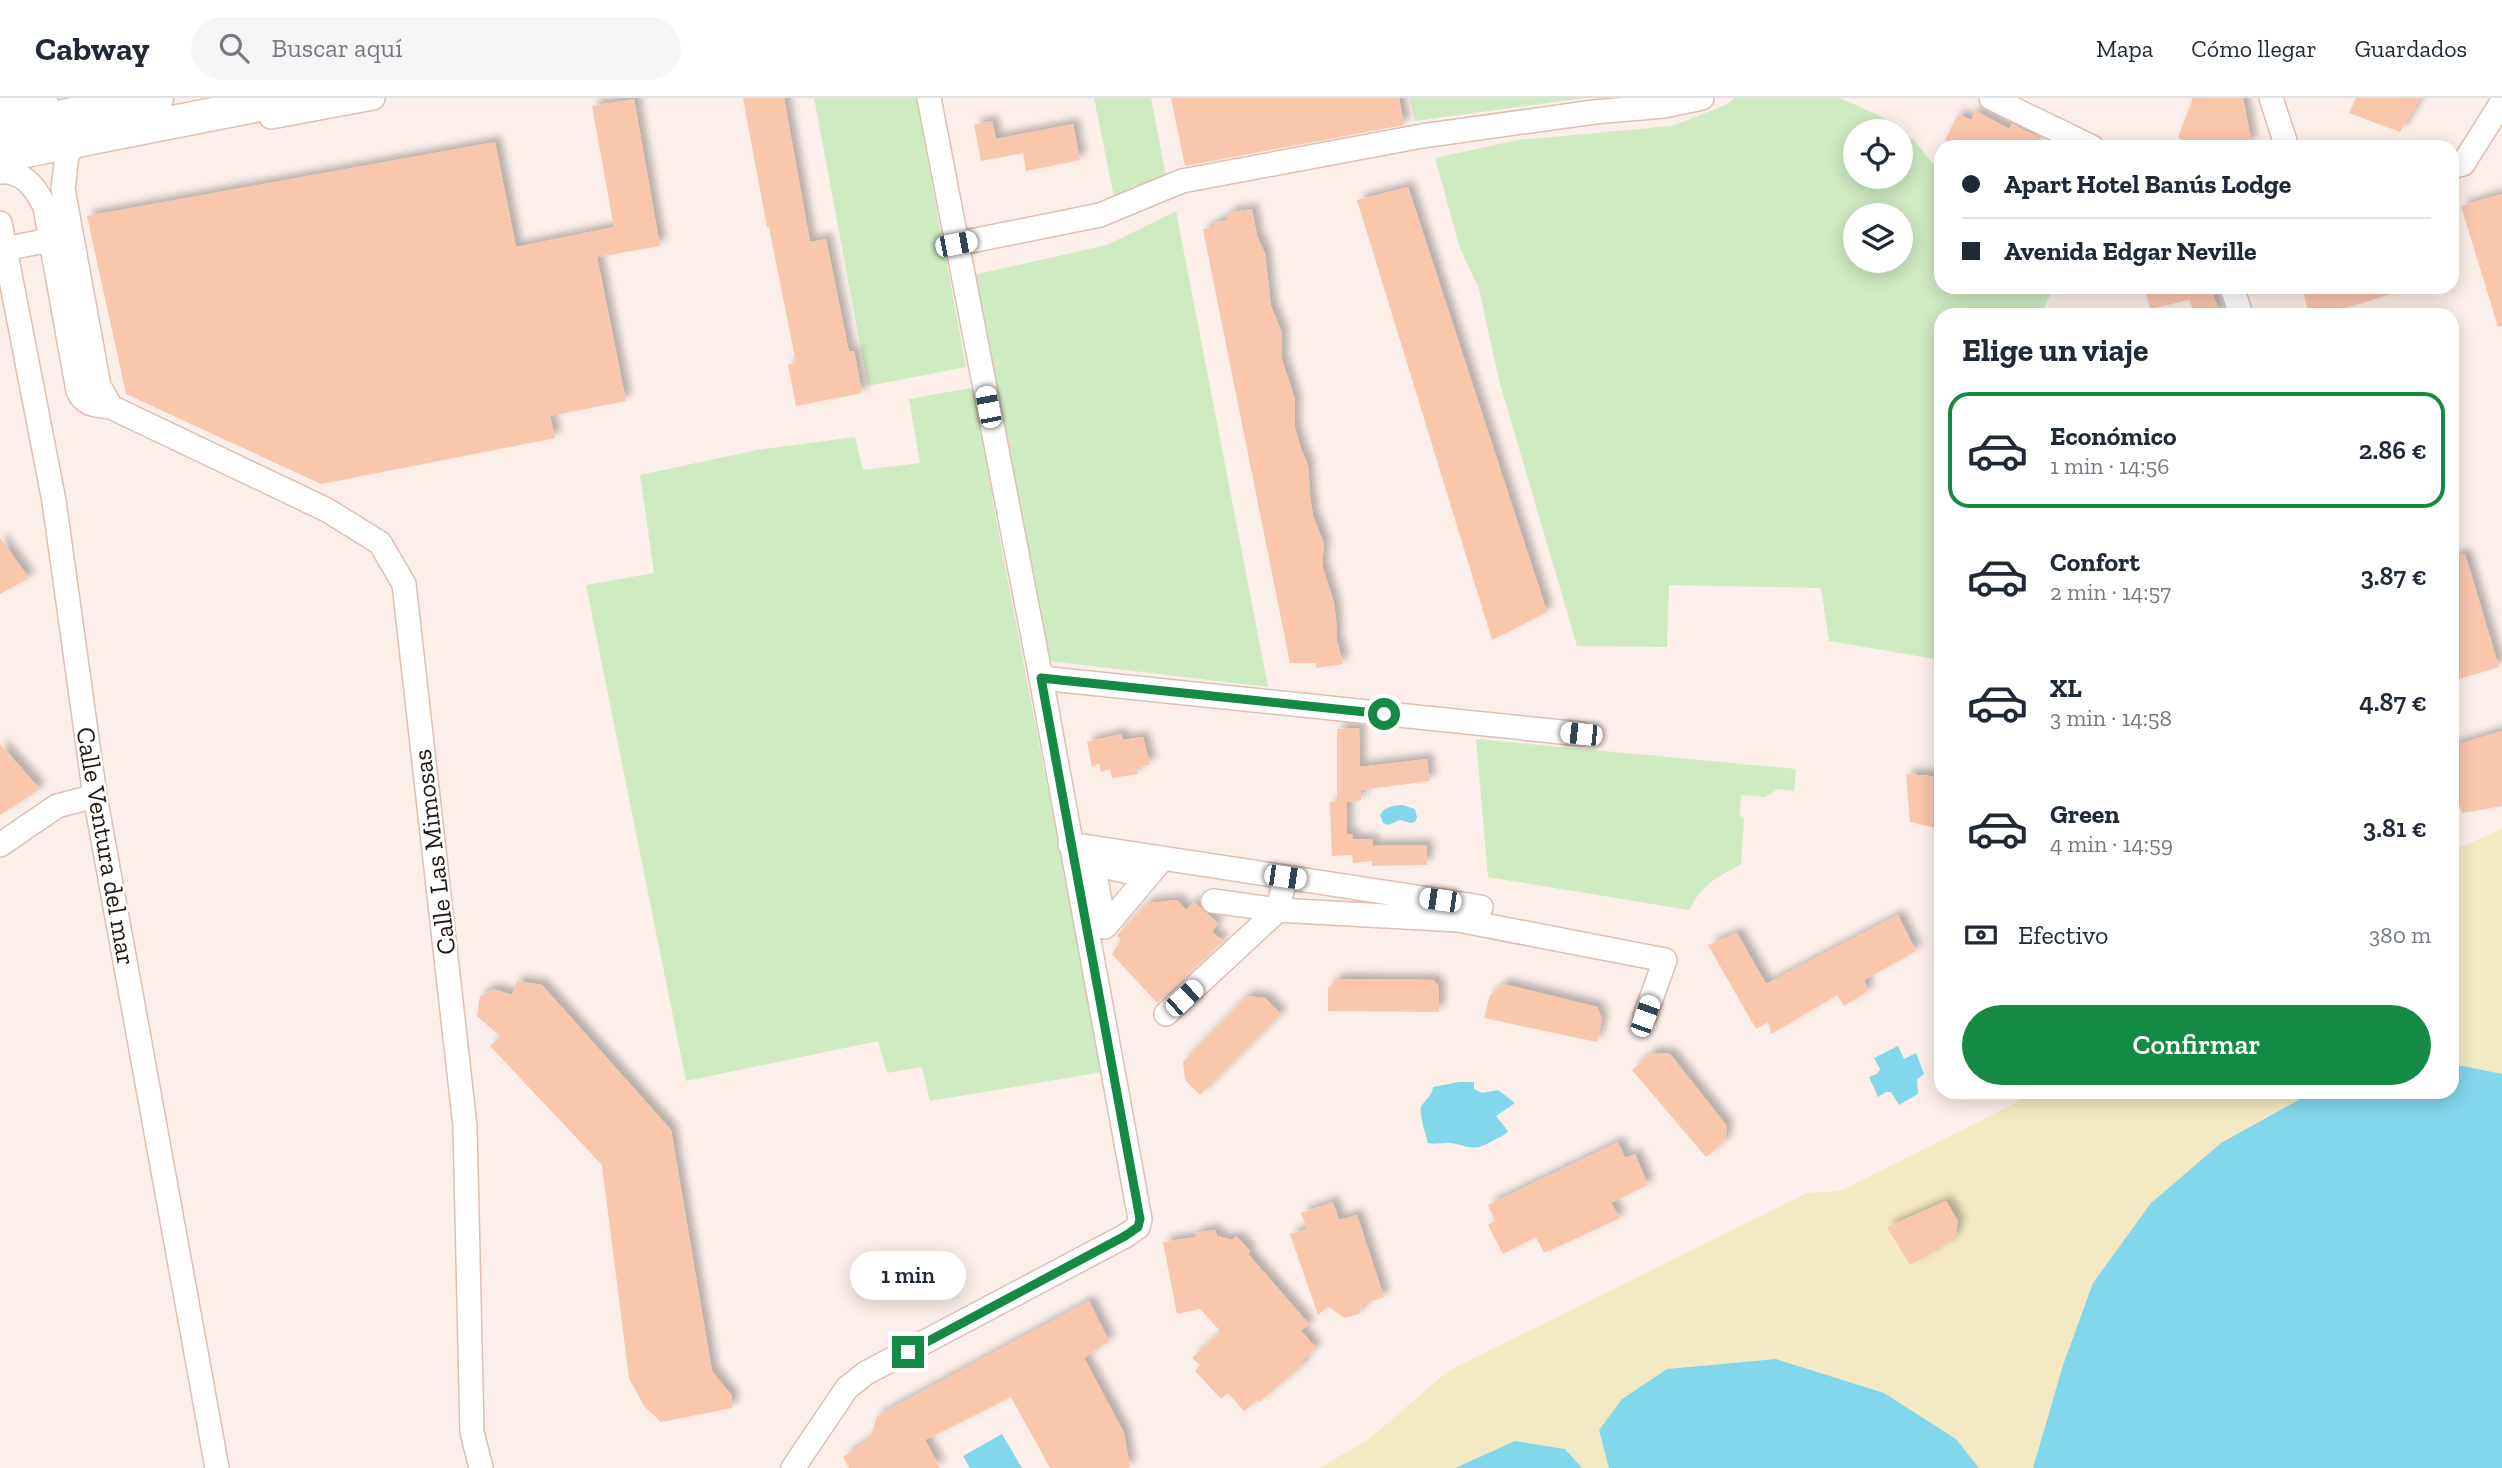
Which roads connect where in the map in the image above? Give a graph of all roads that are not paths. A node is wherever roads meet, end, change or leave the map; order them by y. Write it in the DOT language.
graph roads {
  1 [pos="85,98"];
  2 [pos="156,98"];
  3 [pos="295,98"];
  4 [pos="373,98"];
  5 [pos="929,98"];
  6 [pos="1991,98"];
  7 [pos="2271,98"];
  8 [pos="1692,100"];
  9 [pos="2502,102"];
  10 [pos="0,103"];
  11 [pos="185,120"];
  12 [pos="0,128"];
  13 [pos="2078,140"];
  14 [pos="2285,140"];
  15 [pos="77,141"];
  16 [pos="0,156"];
  17 [pos="2459,165"];
  18 [pos="0,172"];
  19 [pos="0,223"];
  20 [pos="60,237"];
  21 [pos="956,244"];
  22 [pos="5,250"];
  23 [pos="1041,678"];
  24 [pos="1581,734"];
  25 [pos="95,796"];
  26 [pos="0,845"];
  27 [pos="1070,845"];
  28 [pos="1163,858"];
  29 [pos="1148,876"];
  30 [pos="1285,877"];
  31 [pos="1213,901"];
  32 [pos="1481,907"];
  33 [pos="1278,910"];
  34 [pos="1166,1014"];
  35 [pos="1645,1016"];
  36 [pos="218,1468"];
  37 [pos="481,1468"];
  38 [pos="793,1468"];
  1 -- 10 [label="street"];
  2 -- 12 [label="highway"];
  3 -- 11 [label="highway"];
  4 -- 11 [label="street"];
  5 -- 21 [label="street"];
  6 -- 13 [label="street"];
  7 -- 14 [label="street"];
  8 -- 21 [label="street"];
  9 -- 17 [label="street"];
  11 -- 15 [label="highway"];
  15 -- 16 [label="highway"];
  15 -- 20 [label="street, Calle Las Mimosas"];
  18 -- 20 [label="street, Calle Las Mimosas"];
  19 -- 22 [label="street, Calle Ventura del mar"];
  20 -- 22 [label="street"];
  20 -- 37 [label="street, Calle Las Mimosas"];
  21 -- 23 [label="street"];
  22 -- 25 [label="street, Calle Ventura del mar"];
  23 -- 24 [label="street"];
  23 -- 27 [label="street"];
  25 -- 26 [label="street"];
  25 -- 36 [label="street, Calle Ventura del mar"];
  27 -- 28 [label="street"];
  27 -- 38 [label="street"];
  28 -- 29 [label="street"];
  28 -- 30 [label="street"];
  30 -- 32 [label="street"];
  30 -- 33 [label="street"];
  31 -- 33 [label="street"];
  33 -- 34 [label="street"];
  33 -- 35 [label="street"];
}
